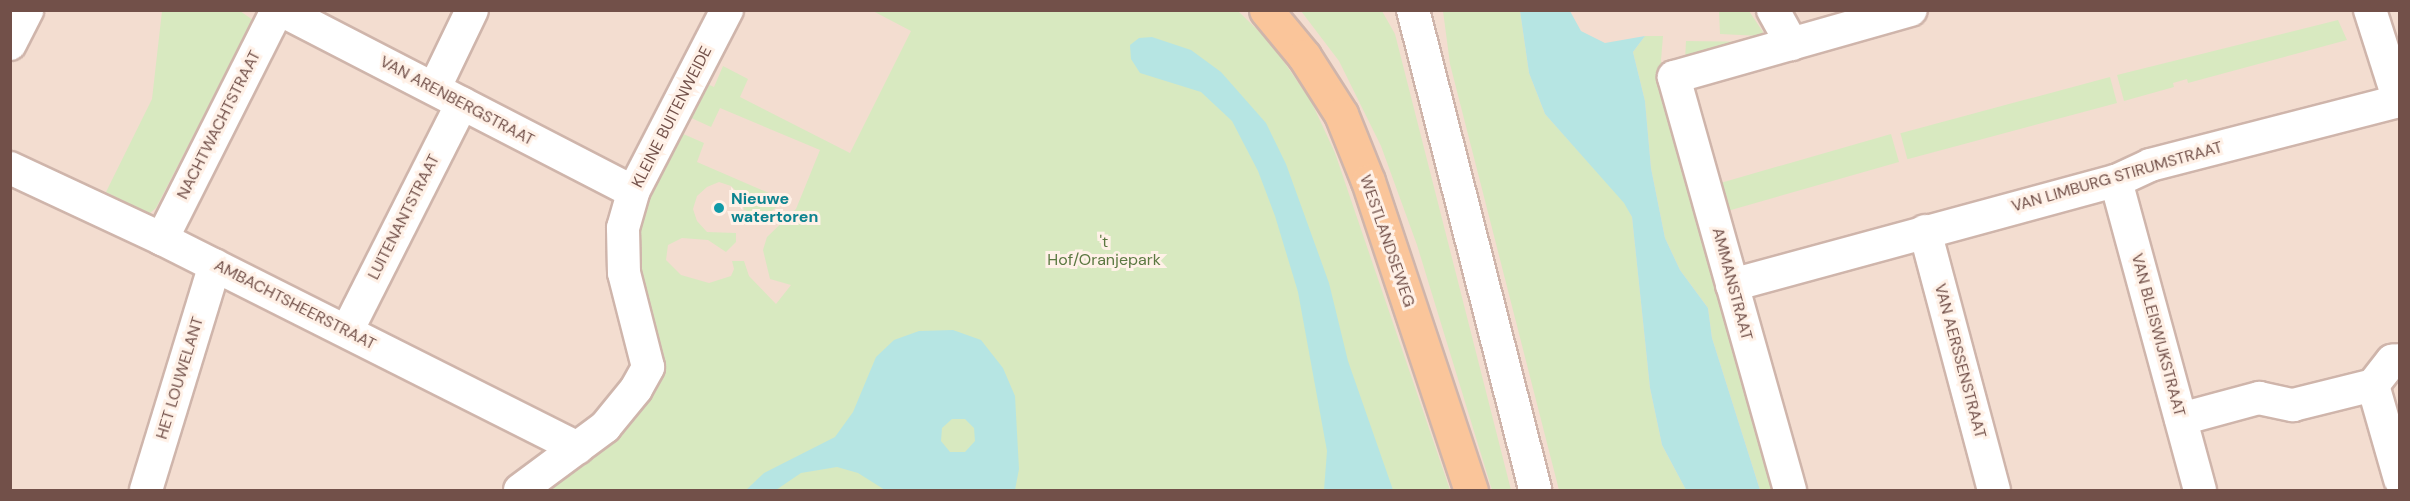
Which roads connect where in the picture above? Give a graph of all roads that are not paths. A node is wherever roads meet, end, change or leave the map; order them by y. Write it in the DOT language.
graph roads {
  1 [pos="27,10"];
  2 [pos="279,10"];
  3 [pos="472,10"];
  4 [pos="727,10"];
  5 [pos="1266,10"];
  6 [pos="1413,10"];
  7 [pos="1773,10"];
  8 [pos="1911,10"];
  9 [pos="2381,18"];
  10 [pos="10,44"];
  11 [pos="1792,44"];
  12 [pos="435,87"];
  13 [pos="2399,101"];
  14 [pos="462,103"];
  15 [pos="10,168"];
  16 [pos="2116,181"];
  17 [pos="633,192"];
  18 [pos="1925,231"];
  19 [pos="162,239"];
  20 [pos="215,265"];
  21 [pos="1732,285"];
  22 [pos="347,331"];
  23 [pos="2400,360"];
  24 [pos="2373,385"];
  25 [pos="2181,419"];
  26 [pos="577,448"];
  27 [pos="2400,479"];
  28 [pos="1988,489"];
  29 [pos="146,490"];
  30 [pos="520,490"];
  31 [pos="1471,490"];
  32 [pos="1535,490"];
  33 [pos="1790,490"];
  34 [pos="2200,490"];
  1 -- 10 [label="street"];
  2 -- 12 [label="street, VAN ARENBERGSTRAAT"];
  2 -- 19 [label="street, NACHTWACHTSTRAAT"];
  3 -- 12 [label="street"];
  4 -- 17 [label="street, KLEINE BUITENWEIDE"];
  5 -- 31 [label="main road, WESTLANDSEWEG"];
  6 -- 32 [label="street"];
  7 -- 11 [label="street"];
  8 -- 11 [label="street"];
  9 -- 13 [label="street"];
  11 -- 21 [label="street, AMMANSTRAAT"];
  12 -- 14 [label="street, VAN ARENBERGSTRAAT"];
  13 -- 16 [label="street, VAN LIMBURG STIRUMSTRAAT"];
  14 -- 17 [label="street, VAN ARENBERGSTRAAT"];
  14 -- 22 [label="street, LUITENANTSTRAAT"];
  15 -- 19 [label="street, AMBACHTSHEERSTRAAT"];
  16 -- 18 [label="street, VAN LIMBURG STIRUMSTRAAT"];
  16 -- 25 [label="street, VAN BLEISWIJKSTRAAT"];
  17 -- 26 [label="street, KLEINE BUITENWEIDE"];
  18 -- 21 [label="street, VAN LIMBURG STIRUMSTRAAT"];
  18 -- 28 [label="street, VAN AERSSENSTRAAT"];
  19 -- 20 [label="street, AMBACHTSHEERSTRAAT"];
  20 -- 22 [label="street, AMBACHTSHEERSTRAAT"];
  20 -- 29 [label="street, HET LOUWELANT"];
  21 -- 33 [label="street, AMMANSTRAAT"];
  22 -- 26 [label="street, AMBACHTSHEERSTRAAT"];
  23 -- 24 [label="street"];
  24 -- 25 [label="street"];
  24 -- 27 [label="street"];
  25 -- 34 [label="street, VAN BLEISWIJKSTRAAT"];
  26 -- 30 [label="street, KLEINE BUITENWEIDE"];
}
